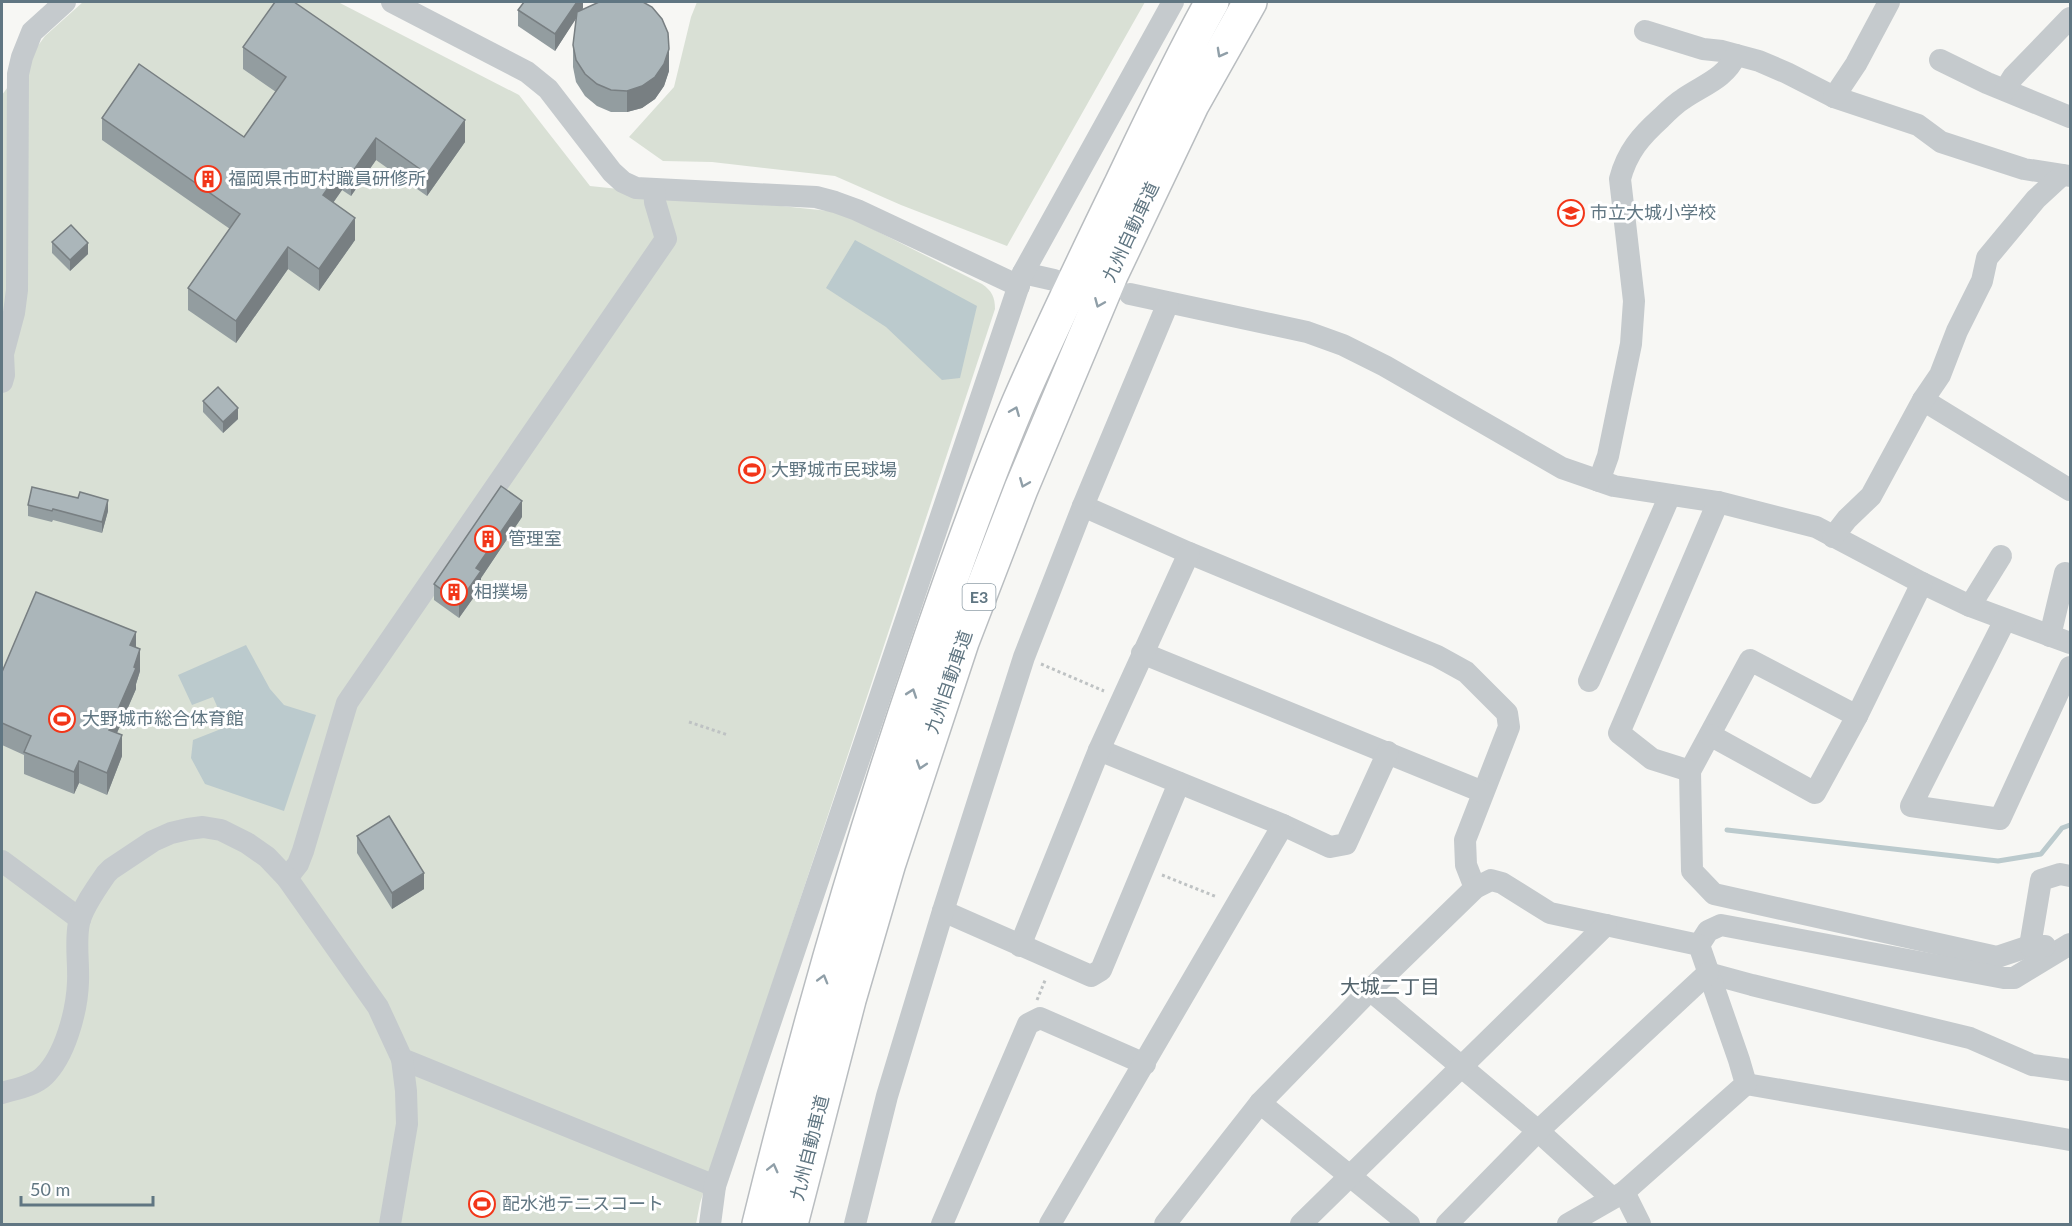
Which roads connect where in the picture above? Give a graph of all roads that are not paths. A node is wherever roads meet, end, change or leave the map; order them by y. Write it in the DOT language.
graph roads {
  1 [pos="65,2"];
  2 [pos="392,2"];
  3 [pos="1173,2"];
  4 [pos="1212,2"];
  5 [pos="1250,2"];
  6 [pos="1889,2"];
  7 [pos="2070,18"];
  8 [pos="1645,31"];
  9 [pos="1736,55"];
  10 [pos="1940,60"];
  11 [pos="2005,90"];
  12 [pos="1834,97"];
  13 [pos="2070,117"];
  14 [pos="2066,175"];
  15 [pos="654,189"];
  16 [pos="1021,280"];
  17 [pos="1054,280"];
  18 [pos="1130,294"];
  19 [pos="1168,303"];
  20 [pos="2,382"];
  21 [pos="1923,400"];
  22 [pos="1599,481"];
  23 [pos="2070,490"];
  24 [pos="1670,495"];
  25 [pos="1718,502"];
  26 [pos="1083,506"];
  27 [pos="1833,537"];
  28 [pos="1189,553"];
  29 [pos="2001,556"];
  30 [pos="2066,573"];
  31 [pos="1922,583"];
  32 [pos="1970,606"];
  33 [pos="2005,620"];
  34 [pos="2060,639"];
  35 [pos="1142,653"];
  36 [pos="2070,667"];
  37 [pos="1588,681"];
  38 [pos="1857,716"];
  39 [pos="1710,735"];
  40 [pos="1099,750"];
  41 [pos="1388,752"];
  42 [pos="1690,771"];
  43 [pos="1179,783"];
  44 [pos="1483,792"];
  45 [pos="1283,825"];
  46 [pos="2,861"];
  47 [pos="2070,876"];
  48 [pos="287,878"];
  49 [pos="1475,888"];
  50 [pos="943,911"];
  51 [pos="80,919"];
  52 [pos="1606,925"];
  53 [pos="2070,944"];
  54 [pos="1698,945"];
  55 [pos="2030,945"];
  56 [pos="1020,946"];
  57 [pos="1708,973"];
  58 [pos="1370,990"];
  59 [pos="402,1059"];
  60 [pos="1144,1064"];
  61 [pos="1461,1066"];
  62 [pos="2070,1070"];
  63 [pos="1746,1084"];
  64 [pos="2,1093"];
  65 [pos="1260,1103"];
  66 [pos="1538,1131"];
  67 [pos="2070,1140"];
  68 [pos="1352,1176"];
  69 [pos="715,1186"];
  70 [pos="1618,1195"];
  71 [pos="390,1224"];
  72 [pos="710,1224"];
  73 [pos="759,1224"];
  74 [pos="791,1224"];
  75 [pos="855,1224"];
  76 [pos="942,1224"];
  77 [pos="1050,1224"];
  78 [pos="1165,1224"];
  79 [pos="1301,1224"];
  80 [pos="1409,1224"];
  81 [pos="1447,1224"];
  82 [pos="1568,1224"];
  83 [pos="1640,1224"];
  1 -- 20 [label="street"];
  2 -- 15 [label="street"];
  3 -- 16 [label="street"];
  73 -- 4 [label="highway, 九州自動車道 / E3, one-way"];
  5 -- 74 [label="highway, 九州自動車道 / E3, one-way"];
  6 -- 12 [label="street"];
  7 -- 11 [label="street"];
  8 -- 9 [label="street"];
  9 -- 12 [label="street"];
  9 -- 22 [label="street"];
  10 -- 11 [label="street"];
  11 -- 13 [label="street"];
  12 -- 14 [label="street"];
  14 -- 21 [label="street"];
  15 -- 16 [label="street"];
  15 -- 48 [label="street"];
  16 -- 17 [label="street"];
  16 -- 69 [label="street"];
  18 -- 19 [label="street"];
  19 -- 22 [label="street"];
  19 -- 26 [label="street"];
  21 -- 23 [label="street"];
  21 -- 27 [label="street"];
  22 -- 24 [label="street"];
  24 -- 25 [label="street"];
  24 -- 37 [label="street"];
  25 -- 27 [label="street"];
  25 -- 42 [label="street"];
  26 -- 28 [label="street"];
  26 -- 50 [label="street"];
  27 -- 31 [label="street"];
  28 -- 35 [label="street"];
  28 -- 44 [label="street"];
  29 -- 32 [label="street"];
  30 -- 34 [label="street"];
  31 -- 32 [label="street"];
  31 -- 38 [label="street"];
  32 -- 33 [label="street"];
  33 -- 34 [label="street"];
  33 -- 36 [label="street"];
  35 -- 40 [label="street"];
  35 -- 41 [label="street"];
  38 -- 39 [label="street"];
  38 -- 39 [label="street"];
  39 -- 42 [label="street"];
  40 -- 43 [label="street"];
  40 -- 56 [label="street"];
  41 -- 44 [label="street"];
  41 -- 45 [label="street"];
  42 -- 55 [label="street"];
  43 -- 45 [label="street"];
  43 -- 56 [label="street"];
  44 -- 49 [label="street"];
  45 -- 60 [label="street"];
  46 -- 51 [label="street"];
  47 -- 55 [label="street"];
  48 -- 51 [label="street"];
  48 -- 59 [label="street"];
  49 -- 52 [label="street"];
  49 -- 58 [label="street"];
  50 -- 56 [label="street"];
  50 -- 75 [label="street"];
  51 -- 64 [label="street"];
  52 -- 54 [label="street"];
  52 -- 61 [label="street"];
  53 -- 54 [label="street"];
  53 -- 55 [label="street"];
  54 -- 57 [label="street"];
  57 -- 62 [label="street"];
  57 -- 63 [label="street"];
  57 -- 66 [label="street"];
  58 -- 61 [label="street"];
  58 -- 65 [label="street"];
  59 -- 69 [label="street"];
  59 -- 71 [label="street"];
  60 -- 76 [label="street"];
  60 -- 77 [label="street"];
  61 -- 66 [label="street"];
  61 -- 68 [label="street"];
  63 -- 67 [label="street"];
  63 -- 70 [label="street"];
  65 -- 68 [label="street"];
  65 -- 78 [label="street"];
  66 -- 70 [label="street"];
  66 -- 81 [label="street"];
  68 -- 79 [label="street"];
  68 -- 80 [label="street"];
  69 -- 72 [label="street"];
  70 -- 82 [label="street"];
  70 -- 83 [label="street"];
}
